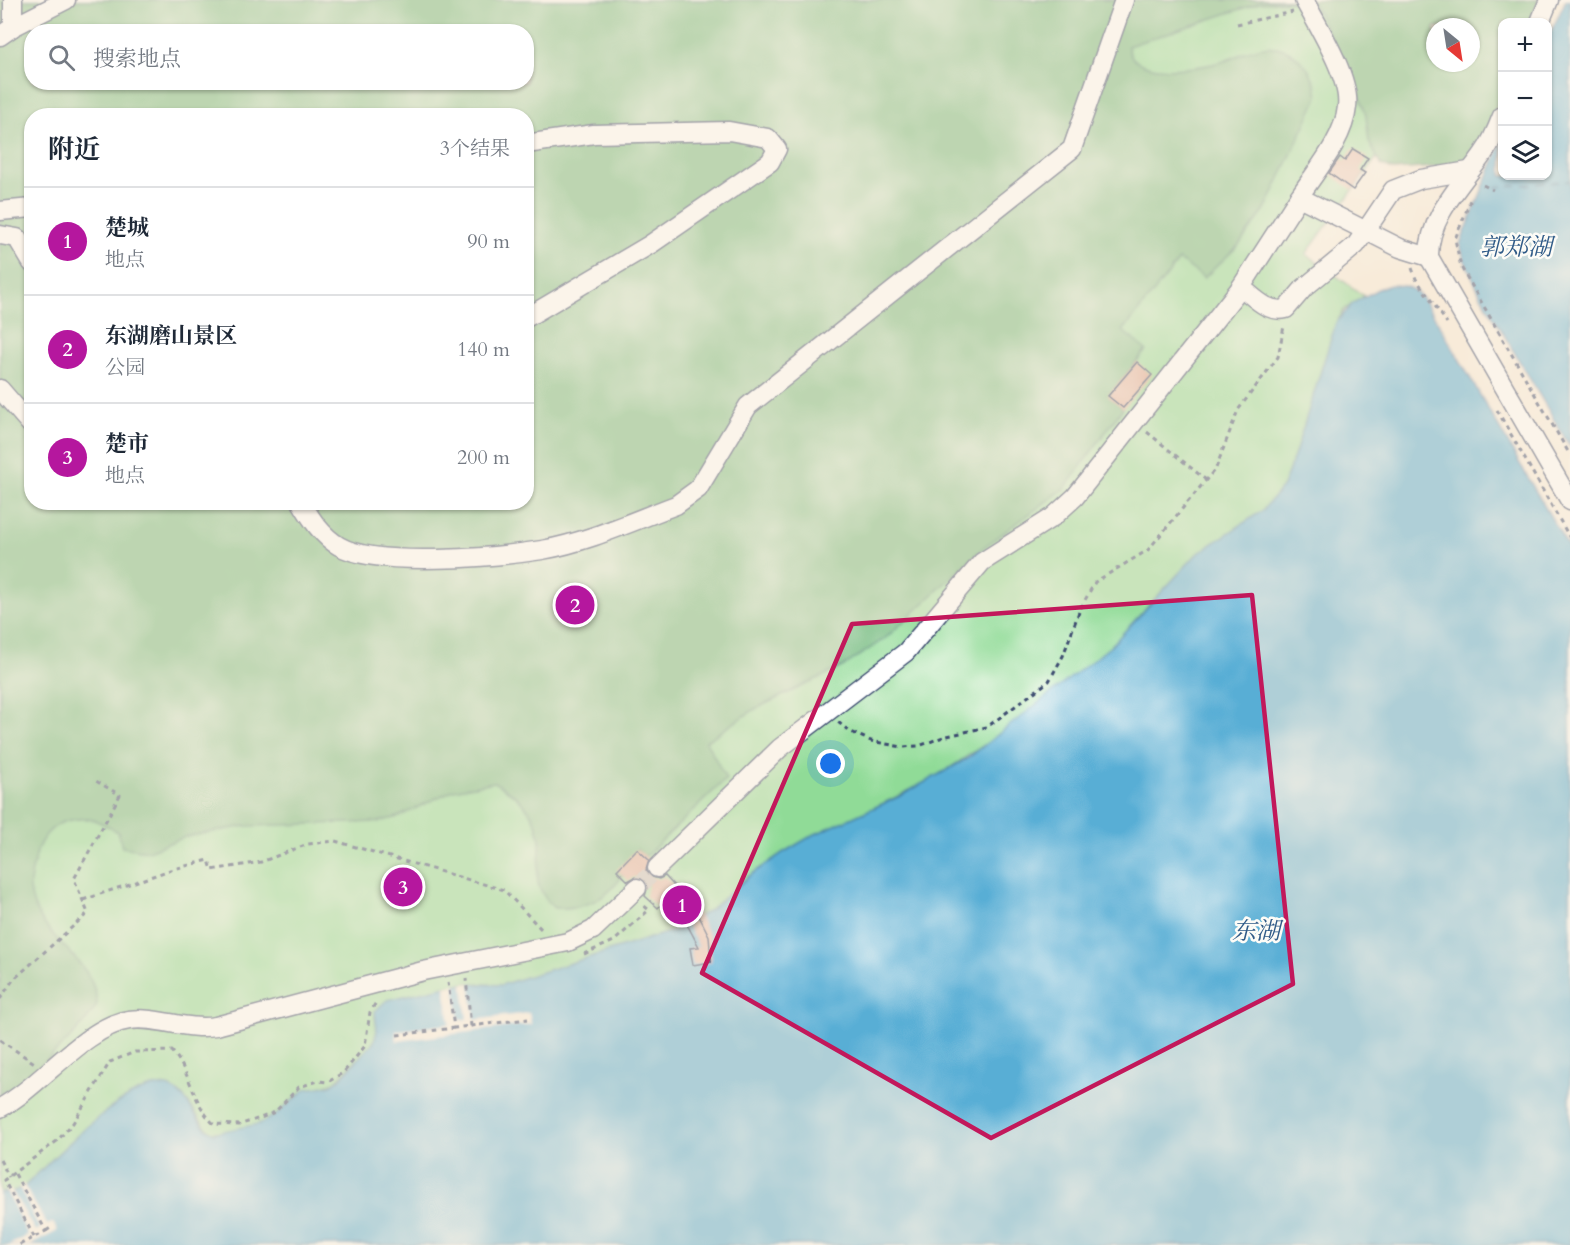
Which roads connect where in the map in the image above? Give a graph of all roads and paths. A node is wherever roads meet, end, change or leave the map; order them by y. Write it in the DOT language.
graph roads {
  1 [pos="13,0"];
  2 [pos="66,0"];
  3 [pos="1124,0"];
  4 [pos="1549,0"];
  5 [pos="1307,5"];
  6 [pos="1542,18"];
  7 [pos="1237,24"];
  8 [pos="6,32"];
  9 [pos="1498,126"];
  10 [pos="534,143"];
  11 [pos="1469,171"];
  12 [pos="1483,185"];
  13 [pos="1493,190"];
  14 [pos="1454,192"];
  15 [pos="1299,197"];
  16 [pos="24,209"];
  17 [pos="0,211"];
  18 [pos="1366,232"];
  19 [pos="0,235"];
  20 [pos="24,250"];
  21 [pos="1409,252"];
  22 [pos="1429,257"];
  23 [pos="1241,287"];
  24 [pos="1286,309"];
  25 [pos="534,313"];
  26 [pos="1451,329"];
  27 [pos="0,389"];
  28 [pos="1497,410"];
  29 [pos="24,417"];
  30 [pos="1134,421"];
  31 [pos="1570,455"];
  32 [pos="1206,480"];
  33 [pos="1570,501"];
  34 [pos="306,510"];
  35 [pos="1570,538"];
  36 [pos="830,711"];
  37 [pos="96,781"];
  38 [pos="657,868"];
  39 [pos="634,891"];
  40 [pos="82,900"];
  41 [pos="556,946"];
  42 [pos="576,956"];
  43 [pos="477,976"];
  44 [pos="465,977"];
  45 [pos="447,981"];
  46 [pos="437,982"];
  47 [pos="384,994"];
  48 [pos="0,999"];
  49 [pos="528,1019"];
  50 [pos="471,1026"];
  51 [pos="454,1028"];
  52 [pos="397,1035"];
  53 [pos="0,1040"];
  54 [pos="48,1071"];
  55 [pos="0,1108"];
  56 [pos="0,1160"];
  57 [pos="15,1174"];
  58 [pos="9,1177"];
  59 [pos="52,1227"];
  60 [pos="45,1231"];
  61 [pos="34,1237"];
  62 [pos="19,1245"];
  1 -- 8 [label="street"];
  2 -- 8 [label="street"];
  3 -- 34 [label="street"];
  4 -- 6 [label="street"];
  5 -- 7 [label="path"];
  5 -- 15 [label="street"];
  9 -- 11 [label="street"];
  10 -- 25 [label="street"];
  11 -- 14 [label="street"];
  11 -- 18 [label="street"];
  12 -- 13 [label="path"];
  14 -- 22 [label="street"];
  14 -- 31 [label="path"];
  15 -- 18 [label="street"];
  15 -- 23 [label="street"];
  16 -- 17 [label="street"];
  18 -- 21 [label="street"];
  18 -- 24 [label="street"];
  19 -- 20 [label="street"];
  21 -- 22 [label="street"];
  21 -- 26 [label="path"];
  22 -- 33 [label="street"];
  23 -- 24 [label="street"];
  23 -- 30 [label="street"];
  24 -- 32 [label="path"];
  27 -- 29 [label="street"];
  28 -- 35 [label="path"];
  30 -- 32 [label="path"];
  30 -- 36 [label="street"];
  32 -- 36 [label="path"];
  36 -- 38 [label="street"];
  37 -- 40 [label="path"];
  39 -- 41 [label="street"];
  39 -- 42 [label="path"];
  40 -- 41 [label="path"];
  40 -- 48 [label="path"];
  41 -- 54 [label="street"];
  43 -- 44 [label="path"];
  44 -- 45 [label="path"];
  44 -- 50 [label="path"];
  45 -- 46 [label="path"];
  45 -- 51 [label="path"];
  47 -- 57 [label="path"];
  49 -- 50 [label="path"];
  50 -- 51 [label="path"];
  51 -- 52 [label="path"];
  53 -- 54 [label="path"];
  54 -- 55 [label="street"];
  56 -- 58 [label="path"];
  57 -- 58 [label="path"];
  57 -- 60 [label="path"];
  58 -- 61 [label="path"];
  59 -- 60 [label="path"];
  60 -- 61 [label="path"];
  61 -- 62 [label="path"];
}
